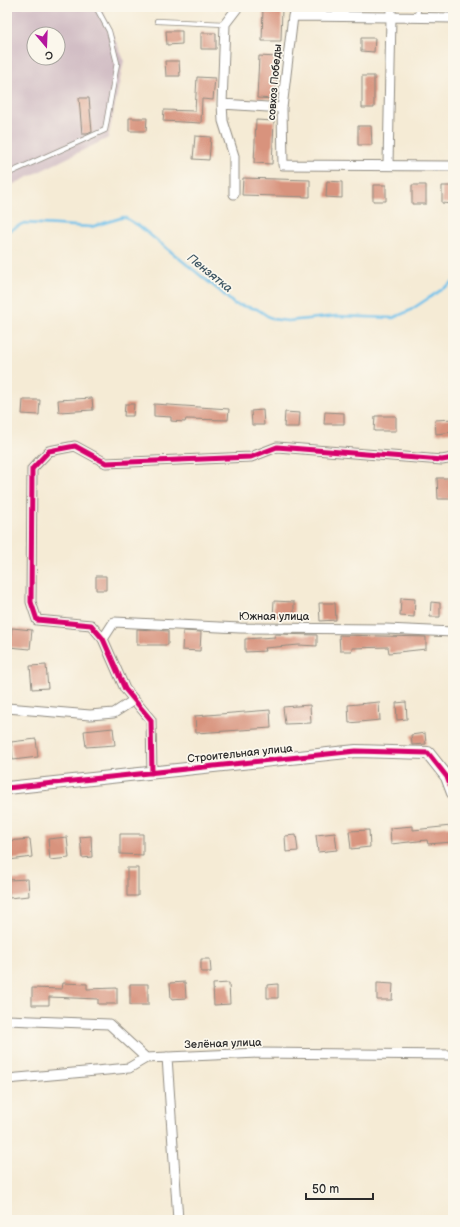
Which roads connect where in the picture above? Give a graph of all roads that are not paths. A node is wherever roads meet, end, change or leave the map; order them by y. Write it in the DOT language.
graph roads {
  1 [pos="96,7"];
  2 [pos="238,7"];
  3 [pos="391,7"];
  4 [pos="419,7"];
  5 [pos="292,11"];
  6 [pos="390,17"];
  7 [pos="416,18"];
  8 [pos="453,18"];
  9 [pos="157,21"];
  10 [pos="226,24"];
  11 [pos="222,104"];
  12 [pos="282,108"];
  13 [pos="388,164"];
  14 [pos="453,166"];
  15 [pos="7,174"];
  16 [pos="234,194"];
  17 [pos="453,458"];
  18 [pos="453,632"];
  19 [pos="103,639"];
  20 [pos="134,700"];
  21 [pos="7,708"];
  22 [pos="152,773"];
  23 [pos="7,788"];
  24 [pos="453,793"];
  25 [pos="7,1020"];
  26 [pos="453,1056"];
  27 [pos="167,1057"];
  28 [pos="146,1058"];
  29 [pos="7,1079"];
  30 [pos="178,1220"];
  1 -- 15 [label="lane"];
  2 -- 10 [label="street"];
  3 -- 6 [label="street"];
  4 -- 7 [label="lane"];
  5 -- 6 [label="street, совхоз Победы"];
  5 -- 12 [label="street, совхоз Победы"];
  6 -- 7 [label="street, совхоз Победы"];
  6 -- 13 [label="street"];
  7 -- 8 [label="street, совхоз Победы"];
  9 -- 10 [label="lane"];
  10 -- 11 [label="street"];
  11 -- 12 [label="street"];
  11 -- 16 [label="street"];
  12 -- 13 [label="street, совхоз Победы"];
  13 -- 14 [label="street, совхоз Победы"];
  17 -- 19 [label="street"];
  18 -- 19 [label="street, Южная улица"];
  19 -- 20 [label="street"];
  20 -- 21 [label="street"];
  20 -- 22 [label="street"];
  22 -- 23 [label="street, Строительная улица"];
  22 -- 24 [label="street, Строительная улица"];
  25 -- 28 [label="street"];
  26 -- 27 [label="street, Зелёная улица"];
  27 -- 28 [label="street, Зелёная улица"];
  27 -- 30 [label="street"];
  28 -- 29 [label="street"];
}
